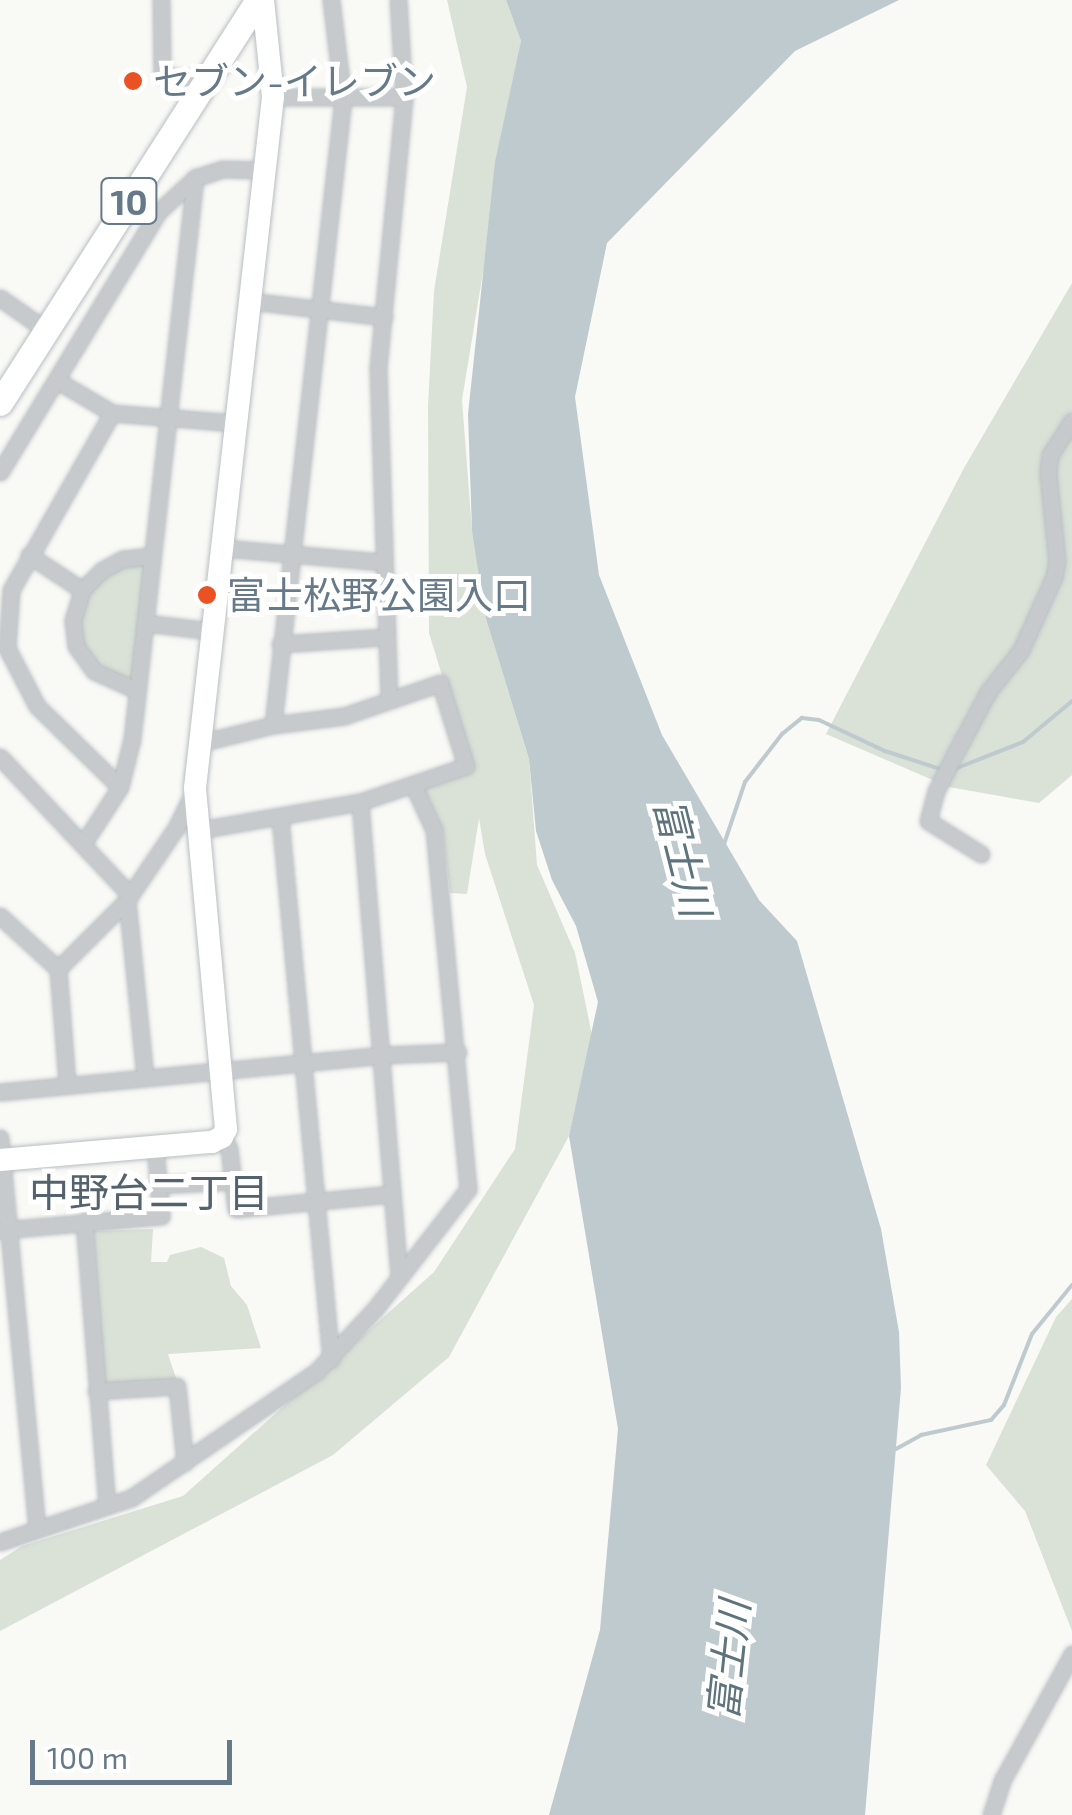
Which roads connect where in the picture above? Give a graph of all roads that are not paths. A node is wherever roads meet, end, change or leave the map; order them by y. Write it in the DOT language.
graph roads {
  1 [pos="161,0"];
  2 [pos="331,0"];
  3 [pos="398,0"];
  4 [pos="262,4"];
  5 [pos="205,82"];
  6 [pos="273,97"];
  7 [pos="404,97"];
  8 [pos="342,99"];
  9 [pos="264,170"];
  10 [pos="195,178"];
  11 [pos="0,298"];
  12 [pos="250,301"];
  13 [pos="319,310"];
  14 [pos="384,317"];
  15 [pos="46,330"];
  16 [pos="56,380"];
  17 [pos="0,402"];
  18 [pos="112,414"];
  19 [pos="169,418"];
  20 [pos="1072,421"];
  21 [pos="236,423"];
  22 [pos="0,472"];
  23 [pos="222,548"];
  24 [pos="28,555"];
  25 [pos="152,556"];
  26 [pos="292,556"];
  27 [pos="382,562"];
  28 [pos="82,590"];
  29 [pos="145,624"];
  30 [pos="212,631"];
  31 [pos="385,638"];
  32 [pos="280,644"];
  33 [pos="4,649"];
  34 [pos="136,690"];
  35 [pos="389,699"];
  36 [pos="274,725"];
  37 [pos="200,743"];
  38 [pos="0,757"];
  39 [pos="7,776"];
  40 [pos="120,787"];
  41 [pos="414,787"];
  42 [pos="195,788"];
  43 [pos="360,802"];
  44 [pos="280,817"];
  45 [pos="200,830"];
  46 [pos="83,844"];
  47 [pos="981,854"];
  48 [pos="128,898"];
  49 [pos="0,916"];
  50 [pos="58,969"];
  51 [pos="458,1052"];
  52 [pos="382,1055"];
  53 [pos="304,1062"];
  54 [pos="222,1070"];
  55 [pos="144,1077"];
  56 [pos="67,1084"];
  57 [pos="0,1092"];
  58 [pos="222,1137"];
  59 [pos="155,1146"];
  60 [pos="1,1153"];
  61 [pos="232,1181"];
  62 [pos="159,1185"];
  63 [pos="392,1194"];
  64 [pos="316,1202"];
  65 [pos="84,1221"];
  66 [pos="4,1229"];
  67 [pos="399,1276"];
  68 [pos="331,1360"];
  69 [pos="96,1390"];
  70 [pos="185,1463"];
  71 [pos="107,1505"];
  72 [pos="37,1527"];
  73 [pos="0,1542"];
  74 [pos="1072,1654"];
  75 [pos="991,1815"];
  1 -- 5 [label="street"];
  2 -- 8 [label="street"];
  3 -- 7 [label="street"];
  4 -- 5 [label="main road, 10"];
  4 -- 6 [label="street"];
  5 -- 15 [label="main road, 10"];
  6 -- 8 [label="street"];
  6 -- 9 [label="street"];
  7 -- 8 [label="street"];
  7 -- 14 [label="street"];
  8 -- 13 [label="street"];
  9 -- 10 [label="street"];
  9 -- 12 [label="street"];
  10 -- 16 [label="street"];
  10 -- 19 [label="street"];
  11 -- 15 [label="street"];
  12 -- 13 [label="street"];
  12 -- 21 [label="street"];
  13 -- 14 [label="street"];
  13 -- 26 [label="street"];
  14 -- 27 [label="street"];
  15 -- 17 [label="main road, 10"];
  16 -- 18 [label="street"];
  16 -- 22 [label="street"];
  18 -- 19 [label="street"];
  18 -- 24 [label="street"];
  19 -- 21 [label="street"];
  19 -- 25 [label="street"];
  20 -- 47 [label="street"];
  21 -- 23 [label="street"];
  23 -- 26 [label="street"];
  23 -- 30 [label="street"];
  24 -- 28 [label="street"];
  24 -- 33 [label="street"];
  25 -- 28 [label="street"];
  25 -- 29 [label="street"];
  26 -- 27 [label="street"];
  26 -- 32 [label="street"];
  27 -- 31 [label="street"];
  28 -- 34 [label="street"];
  29 -- 30 [label="street"];
  29 -- 34 [label="street"];
  30 -- 37 [label="street"];
  31 -- 32 [label="street"];
  31 -- 35 [label="street"];
  32 -- 36 [label="street"];
  33 -- 40 [label="street"];
  34 -- 40 [label="street"];
  35 -- 36 [label="street"];
  35 -- 41 [label="street"];
  36 -- 37 [label="street"];
  37 -- 42 [label="street"];
  38 -- 39 [label="street"];
  39 -- 46 [label="street"];
  40 -- 46 [label="street"];
  41 -- 43 [label="street"];
  41 -- 51 [label="street"];
  42 -- 45 [label="street"];
  42 -- 48 [label="street"];
  43 -- 44 [label="street"];
  43 -- 52 [label="street"];
  44 -- 45 [label="street"];
  44 -- 53 [label="street"];
  45 -- 54 [label="street"];
  46 -- 48 [label="street"];
  48 -- 50 [label="street"];
  48 -- 55 [label="street"];
  49 -- 50 [label="street"];
  50 -- 56 [label="street"];
  51 -- 52 [label="street"];
  51 -- 67 [label="street"];
  52 -- 53 [label="street"];
  52 -- 63 [label="street"];
  53 -- 54 [label="street"];
  53 -- 64 [label="street"];
  54 -- 55 [label="street"];
  54 -- 58 [label="street"];
  55 -- 56 [label="street"];
  56 -- 57 [label="street"];
  58 -- 59 [label="street"];
  58 -- 61 [label="street"];
  59 -- 60 [label="street"];
  59 -- 62 [label="street"];
  60 -- 66 [label="street"];
  61 -- 62 [label="street"];
  61 -- 64 [label="street"];
  62 -- 65 [label="street"];
  63 -- 64 [label="street"];
  63 -- 67 [label="street"];
  64 -- 68 [label="street"];
  65 -- 66 [label="street"];
  65 -- 69 [label="street"];
  66 -- 72 [label="street"];
  67 -- 68 [label="street"];
  68 -- 70 [label="street"];
  69 -- 70 [label="street"];
  69 -- 71 [label="street"];
  70 -- 71 [label="street"];
  71 -- 72 [label="street"];
  72 -- 73 [label="street"];
  74 -- 75 [label="street"];
}
